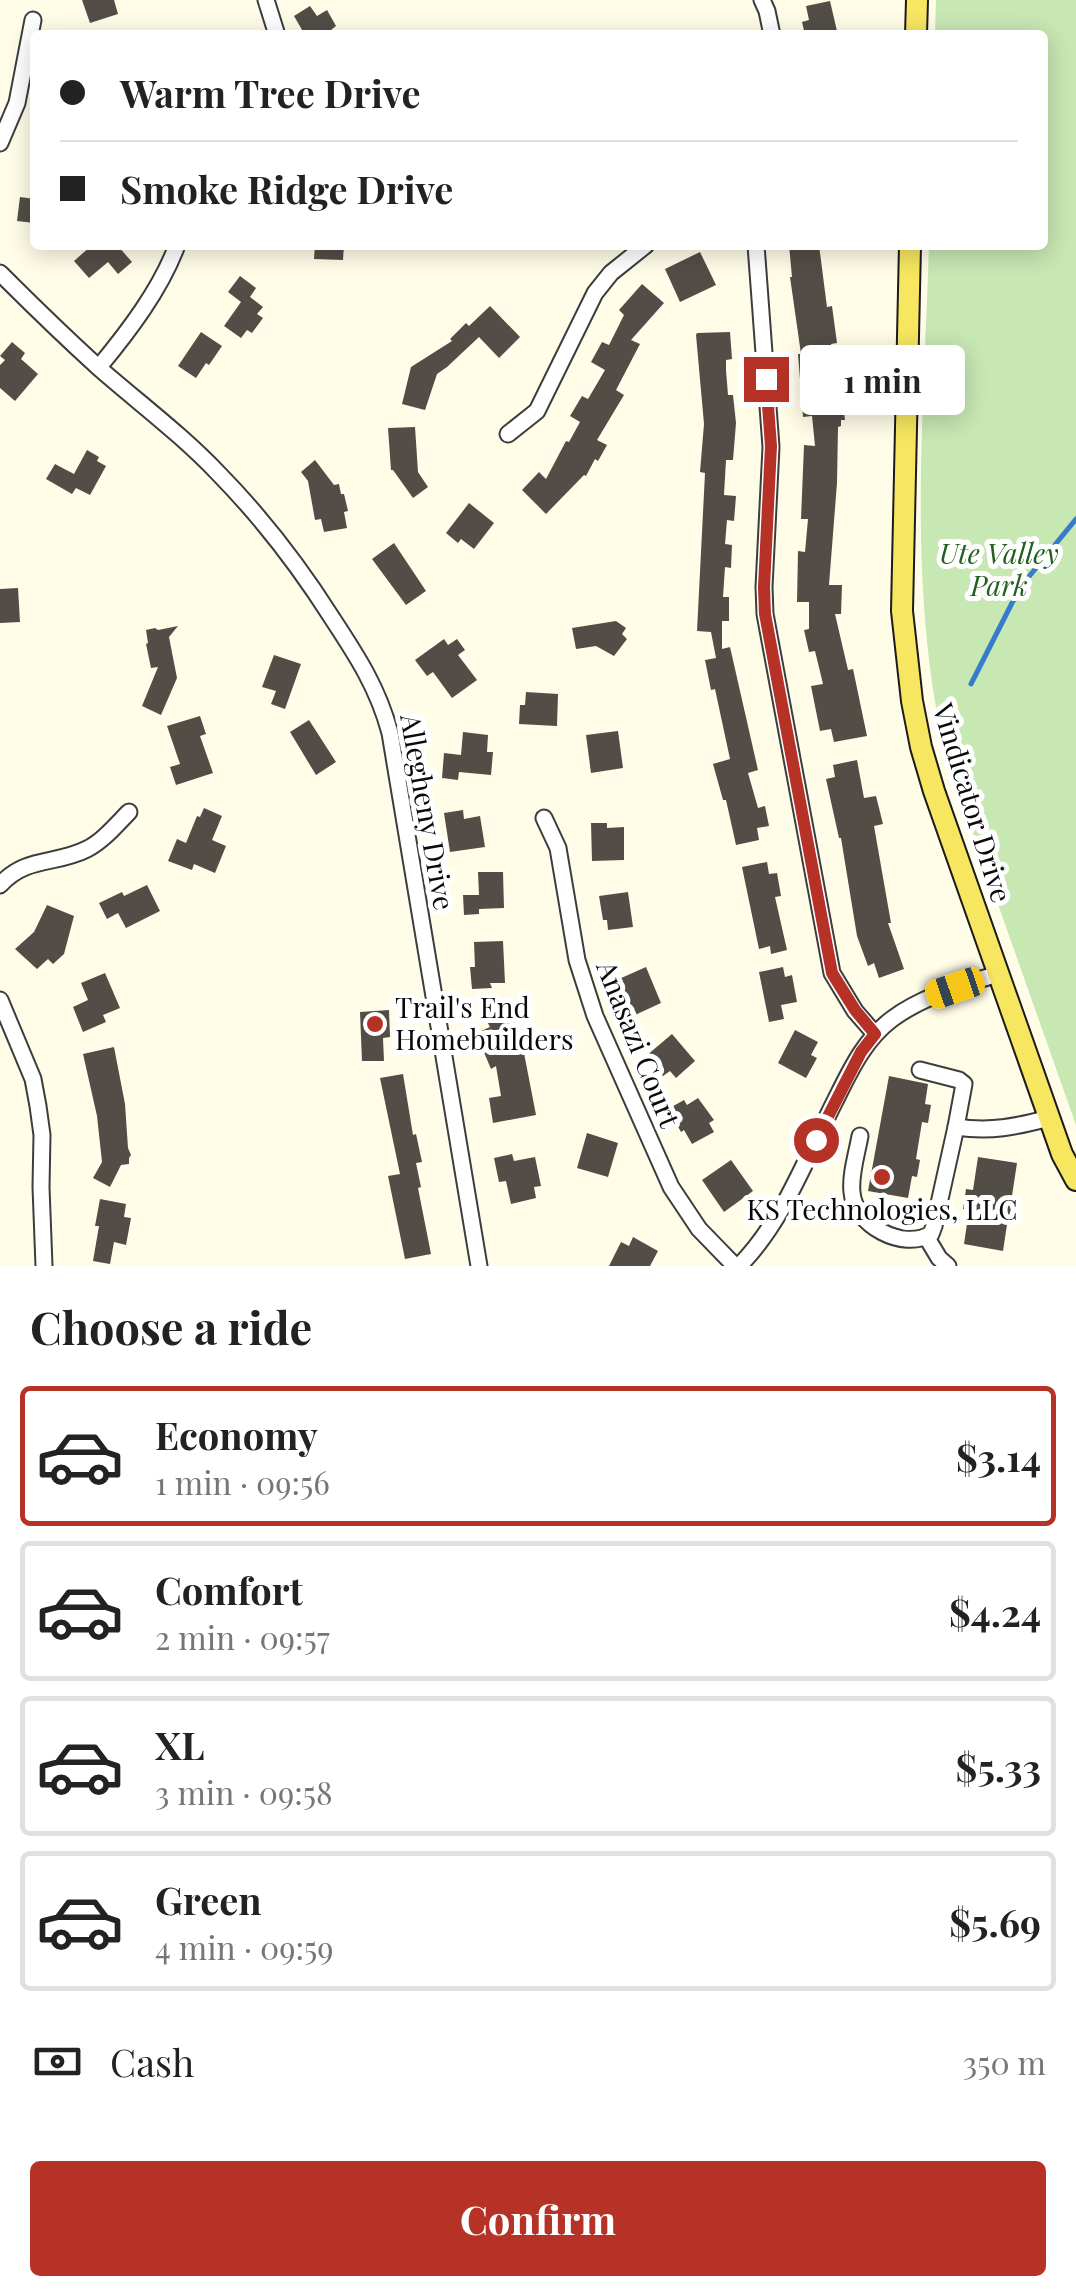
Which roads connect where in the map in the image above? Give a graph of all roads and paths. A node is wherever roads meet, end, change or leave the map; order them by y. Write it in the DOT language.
graph roads {
  1 [pos="266,0"];
  2 [pos="762,0"];
  3 [pos="917,0"];
  4 [pos="33,20"];
  5 [pos="31,30"];
  6 [pos="275,30"];
  7 [pos="771,30"];
  8 [pos="916,30"];
  9 [pos="30,36"];
  10 [pos="0,142"];
  11 [pos="174,250"];
  12 [pos="640,250"];
  13 [pos="756,250"];
  14 [pos="910,250"];
  15 [pos="0,272"];
  16 [pos="99,367"];
  17 [pos="508,434"];
  18 [pos="128,812"];
  19 [pos="544,818"];
  20 [pos="0,885"];
  21 [pos="997,974"];
  22 [pos="0,1000"];
  23 [pos="875,1034"];
  24 [pos="920,1070"];
  25 [pos="1049,1118"];
  26 [pos="956,1128"];
  27 [pos="860,1136"];
  28 [pos="1076,1180"];
  29 [pos="927,1238"];
  30 [pos="44,1266"];
  31 [pos="479,1266"];
  32 [pos="737,1266"];
  33 [pos="948,1266"];
  1 -- 6 [label="street"];
  2 -- 7 [label="street"];
  3 -- 8 [label="main road"];
  4 -- 5 [label="street"];
  9 -- 10 [label="street"];
  11 -- 16 [label="street"];
  12 -- 17 [label="street"];
  13 -- 23 [label="street"];
  14 -- 21 [label="main road, Vindicator Drive"];
  15 -- 16 [label="street, Allegheny Drive"];
  16 -- 31 [label="street, Allegheny Drive"];
  18 -- 20 [label="street"];
  19 -- 32 [label="street, Anasazi Court"];
  21 -- 23 [label="street"];
  21 -- 25 [label="main road, Vindicator Drive"];
  22 -- 30 [label="street"];
  23 -- 32 [label="street"];
  24 -- 26 [label="street"];
  25 -- 26 [label="street"];
  25 -- 28 [label="main road, Vindicator Drive"];
  26 -- 29 [label="street"];
  27 -- 29 [label="street"];
  29 -- 33 [label="street"];
}
